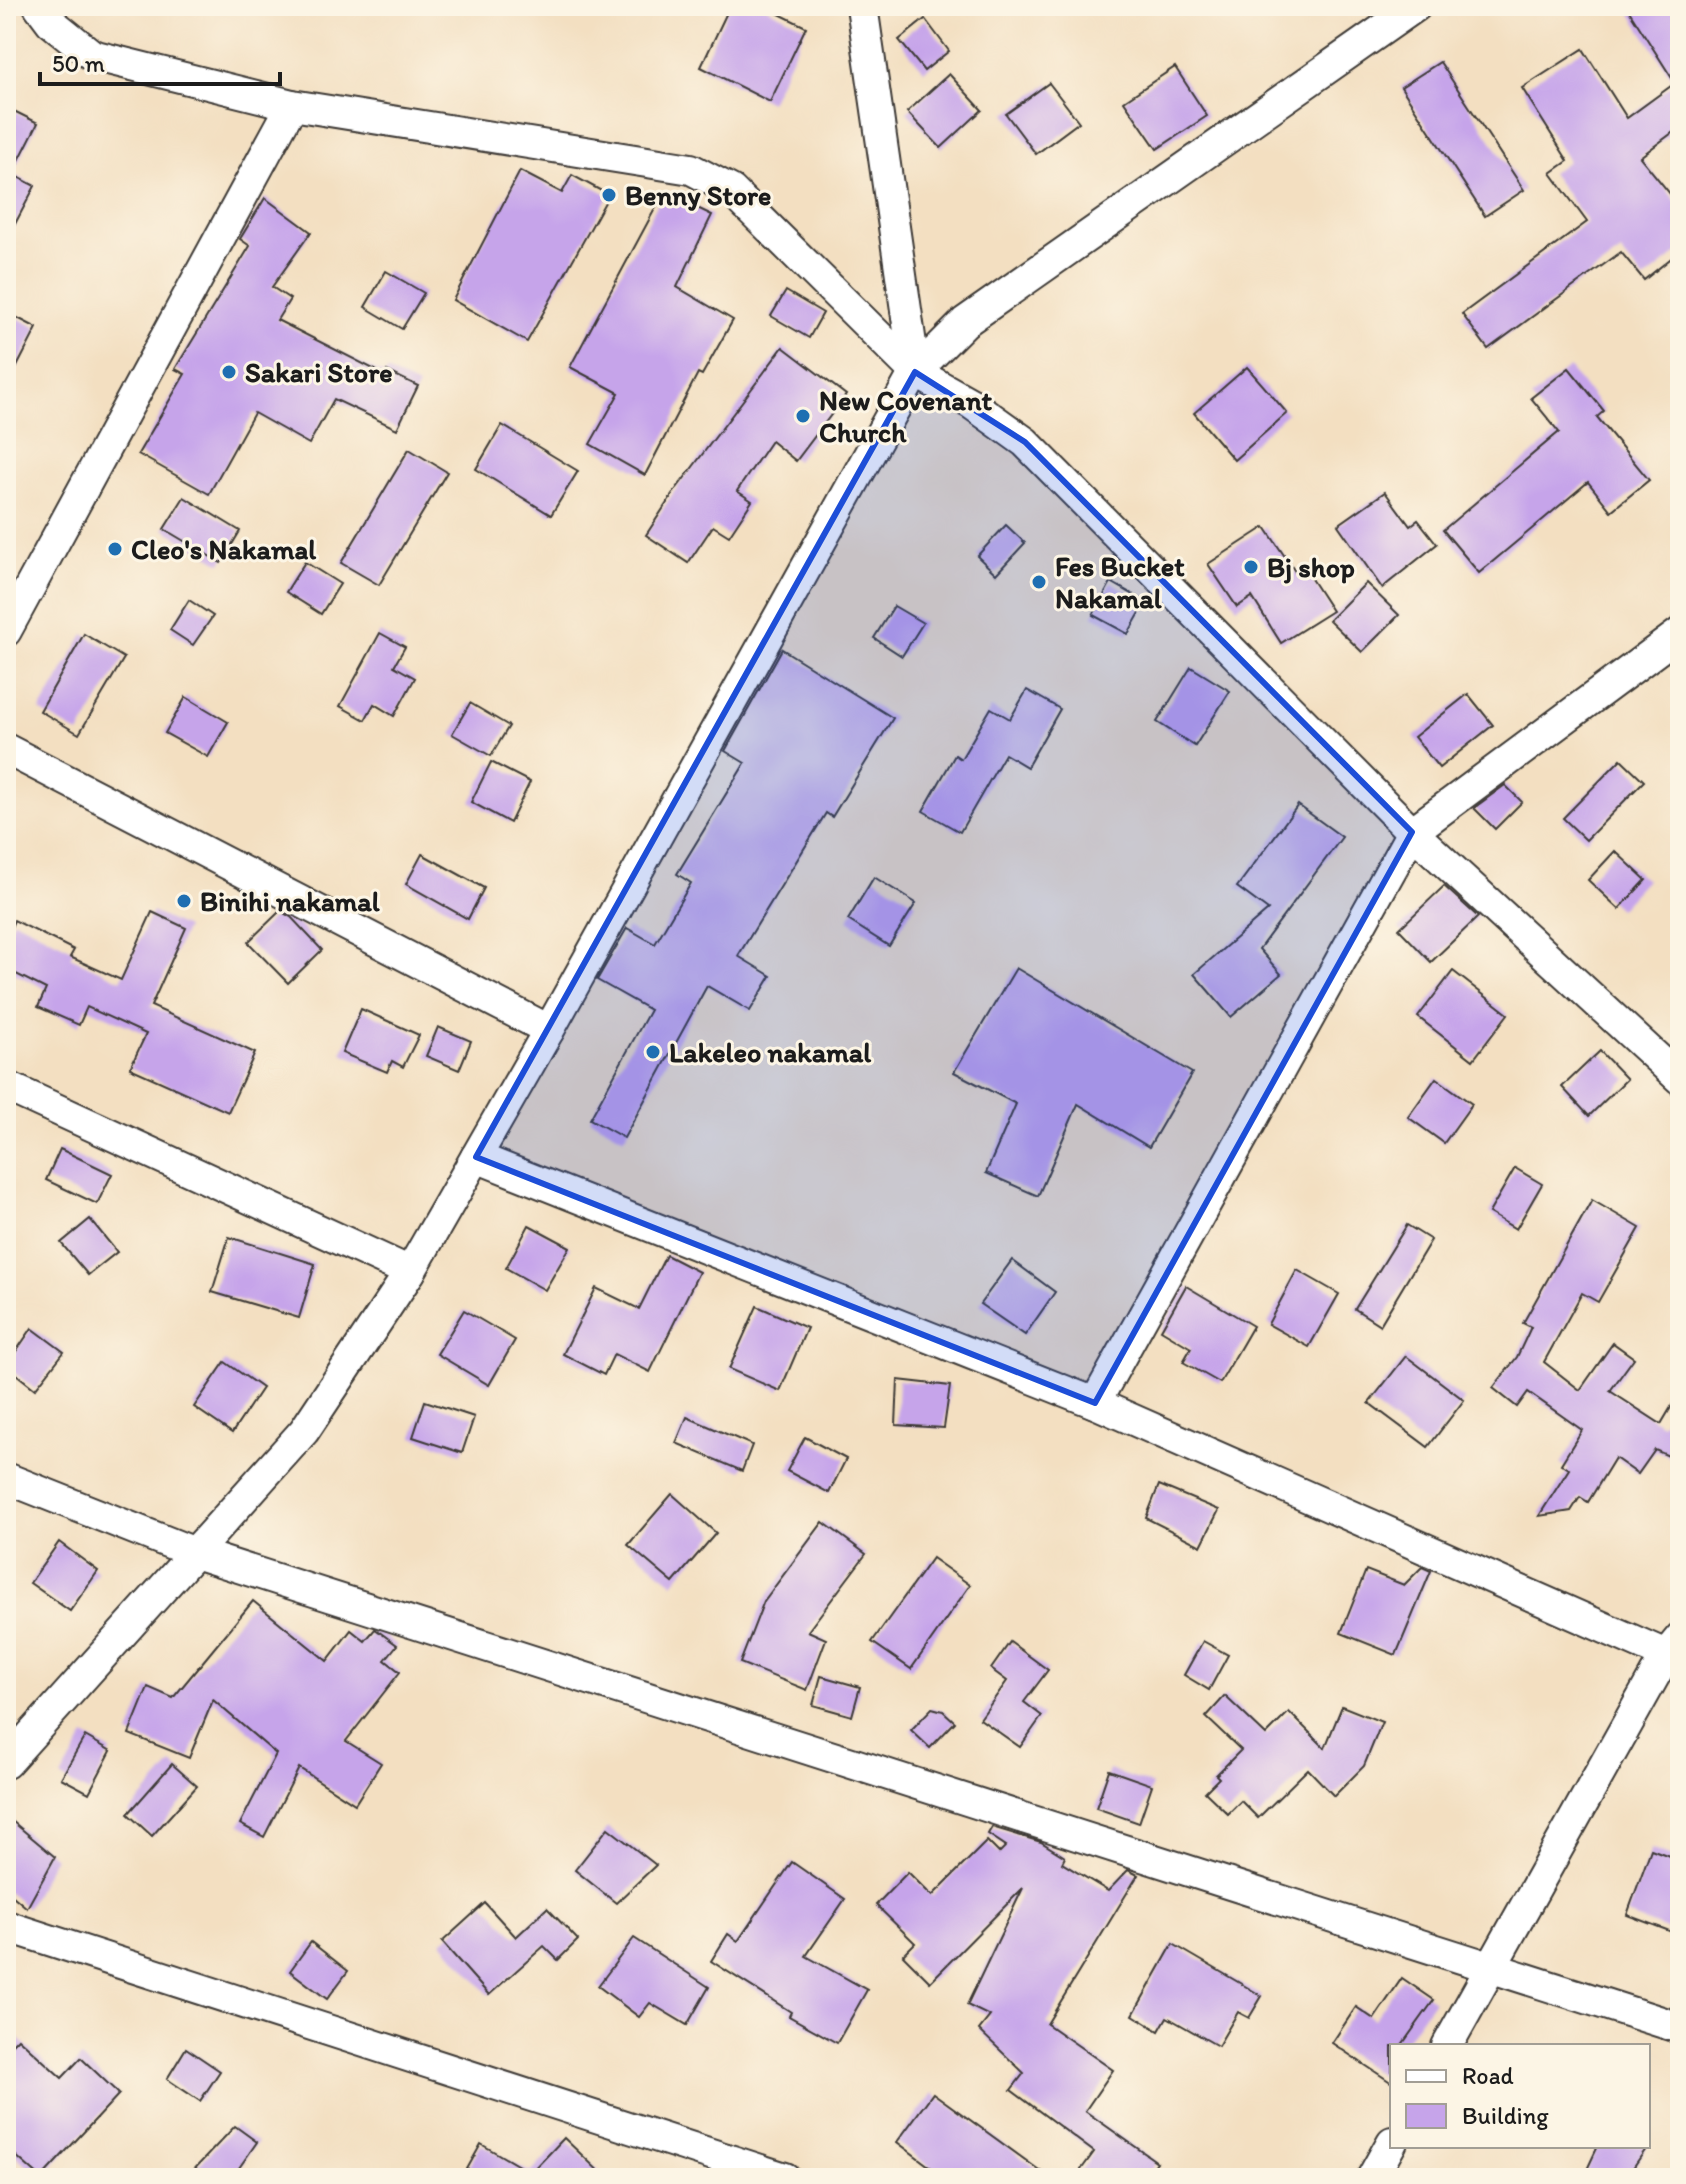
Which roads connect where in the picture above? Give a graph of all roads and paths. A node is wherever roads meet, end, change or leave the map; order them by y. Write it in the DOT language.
graph roads {
  1 [pos="39,6"];
  2 [pos="862,6"];
  3 [pos="1416,6"];
  4 [pos="292,105"];
  5 [pos="915,372"];
  6 [pos="6,631"];
  7 [pos="1680,633"];
  8 [pos="6,749"];
  9 [pos="1412,832"];
  10 [pos="549,1030"];
  11 [pos="1680,1079"];
  12 [pos="6,1086"];
  13 [pos="476,1157"];
  14 [pos="410,1272"];
  15 [pos="1095,1403"];
  16 [pos="6,1478"];
  17 [pos="195,1553"];
  18 [pos="1673,1646"];
  19 [pos="6,1763"];
  20 [pos="6,1926"];
  21 [pos="1493,1965"];
  22 [pos="1680,2028"];
  23 [pos="1448,2044"];
  24 [pos="1390,2146"];
  25 [pos="785,2178"];
  26 [pos="1372,2178"];
  1 -- 4 [label="street"];
  2 -- 5 [label="street"];
  3 -- 5 [label="street"];
  4 -- 5 [label="street"];
  4 -- 6 [label="street"];
  5 -- 9 [label="street"];
  5 -- 10 [label="street"];
  7 -- 9 [label="street"];
  8 -- 10 [label="street"];
  9 -- 11 [label="street"];
  9 -- 15 [label="street"];
  10 -- 13 [label="street"];
  12 -- 14 [label="street"];
  13 -- 14 [label="street"];
  13 -- 15 [label="street"];
  14 -- 17 [label="street"];
  15 -- 18 [label="street"];
  16 -- 17 [label="street"];
  17 -- 19 [label="street"];
  17 -- 21 [label="street"];
  18 -- 21 [label="street"];
  20 -- 25 [label="street"];
  21 -- 22 [label="street"];
  21 -- 23 [label="street"];
  24 -- 26 [label="street"];
}
